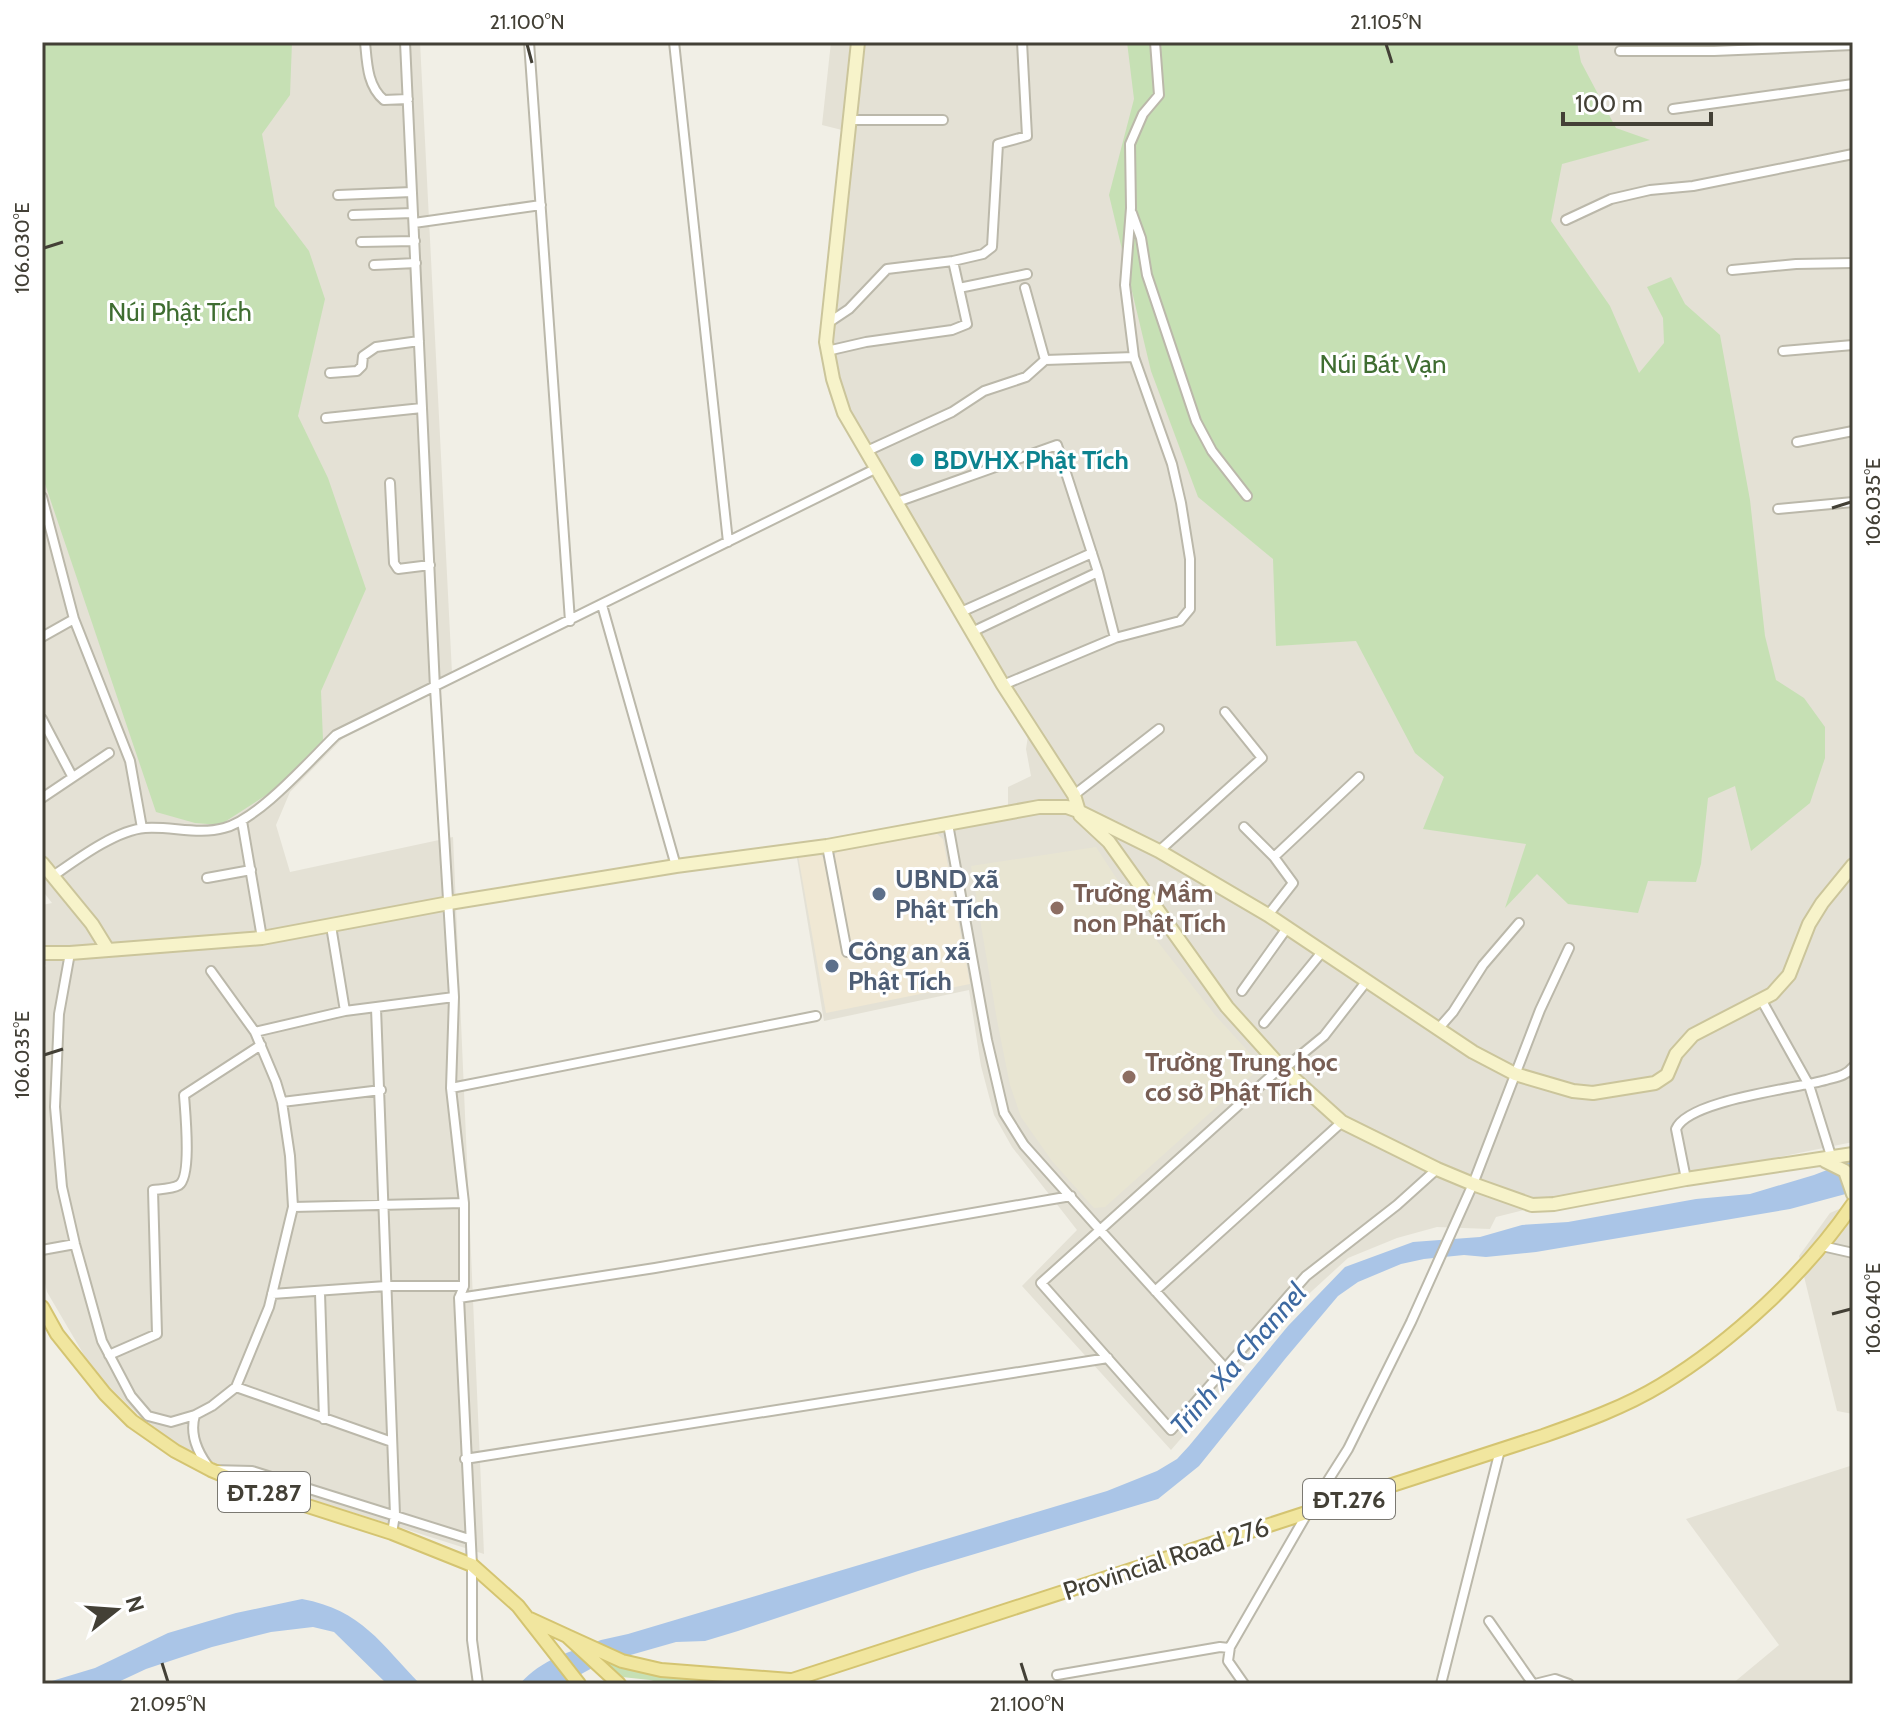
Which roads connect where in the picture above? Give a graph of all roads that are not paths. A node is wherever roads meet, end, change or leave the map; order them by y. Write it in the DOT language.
graph roads {
  1 [pos="365,42"];
  2 [pos="405,42"];
  3 [pos="529,42"];
  4 [pos="674,42"];
  5 [pos="858,42"];
  6 [pos="1022,42"];
  7 [pos="1155,42"];
  8 [pos="1853,45"];
  9 [pos="1620,51"];
  10 [pos="1853,84"];
  11 [pos="408,99"];
  12 [pos="1673,109"];
  13 [pos="849,120"];
  14 [pos="943,120"];
  15 [pos="1853,154"];
  16 [pos="412,192"];
  17 [pos="338,195"];
  18 [pos="541,205"];
  19 [pos="1131,208"];
  20 [pos="353,215"];
  21 [pos="414,218"];
  22 [pos="1566,220"];
  23 [pos="415,241"];
  24 [pos="361,242"];
  25 [pos="953,261"];
  26 [pos="416,263"];
  27 [pos="1853,263"];
  28 [pos="374,265"];
  29 [pos="1732,270"];
  30 [pos="1027,274"];
  31 [pos="959,288"];
  32 [pos="1025,288"];
  33 [pos="828,323"];
  34 [pos="419,341"];
  35 [pos="1853,345"];
  36 [pos="827,351"];
  37 [pos="1783,351"];
  38 [pos="1134,357"];
  39 [pos="1045,360"];
  40 [pos="330,373"];
  41 [pos="422,408"];
  42 [pos="326,418"];
  43 [pos="1853,431"];
  44 [pos="1797,442"];
  45 [pos="867,451"];
  46 [pos="877,468"];
  47 [pos="390,483"];
  48 [pos="1247,496"];
  49 [pos="42,497"];
  50 [pos="897,502"];
  51 [pos="1853,502"];
  52 [pos="1778,509"];
  53 [pos="728,542"];
  54 [pos="1092,553"];
  55 [pos="430,565"];
  56 [pos="1098,572"];
  57 [pos="602,605"];
  58 [pos="961,612"];
  59 [pos="74,619"];
  60 [pos="570,621"];
  61 [pos="974,631"];
  62 [pos="42,637"];
  63 [pos="1115,638"];
  64 [pos="1003,685"];
  65 [pos="435,688"];
  66 [pos="1225,712"];
  67 [pos="42,719"];
  68 [pos="1159,729"];
  69 [pos="109,753"];
  70 [pos="72,776"];
  71 [pos="1359,777"];
  72 [pos="1074,795"];
  73 [pos="42,798"];
  74 [pos="1078,811"];
  75 [pos="242,821"];
  76 [pos="948,824"];
  77 [pos="1244,827"];
  78 [pos="142,828"];
  79 [pos="827,846"];
  80 [pos="1159,851"];
  81 [pos="1274,857"];
  82 [pos="42,863"];
  83 [pos="1853,865"];
  84 [pos="676,866"];
  85 [pos="251,870"];
  86 [pos="53,876"];
  87 [pos="207,878"];
  88 [pos="449,903"];
  89 [pos="1268,915"];
  90 [pos="1519,923"];
  91 [pos="331,926"];
  92 [pos="1287,928"];
  93 [pos="262,938"];
  94 [pos="1569,948"];
  95 [pos="108,950"];
  96 [pos="847,952"];
  97 [pos="1322,952"];
  98 [pos="42,953"];
  99 [pos="70,953"];
  100 [pos="211,971"];
  101 [pos="1366,982"];
  102 [pos="1242,991"];
  103 [pos="454,997"];
  104 [pos="1762,1001"];
  105 [pos="376,1008"];
  106 [pos="345,1011"];
  107 [pos="816,1016"];
  108 [pos="1264,1023"];
  109 [pos="1438,1029"];
  110 [pos="255,1032"];
  111 [pos="261,1045"];
  112 [pos="1853,1067"];
  113 [pos="1283,1068"];
  114 [pos="1515,1074"];
  115 [pos="1809,1085"];
  116 [pos="451,1088"];
  117 [pos="381,1090"];
  118 [pos="282,1102"];
  119 [pos="1342,1122"];
  120 [pos="1853,1154"];
  121 [pos="1826,1160"];
  122 [pos="1437,1169"];
  123 [pos="1686,1179"];
  124 [pos="1473,1184"];
  125 [pos="1071,1196"];
  126 [pos="1853,1201"];
  127 [pos="464,1203"];
  128 [pos="384,1206"];
  129 [pos="293,1207"];
  130 [pos="1100,1230"];
  131 [pos="75,1244"];
  132 [pos="1822,1246"];
  133 [pos="42,1250"];
  134 [pos="1853,1253"];
  135 [pos="386,1286"];
  136 [pos="464,1286"];
  137 [pos="1155,1291"];
  138 [pos="320,1293"];
  139 [pos="272,1294"];
  140 [pos="459,1298"];
  141 [pos="42,1307"];
  142 [pos="109,1355"];
  143 [pos="1108,1358"];
  144 [pos="1226,1369"];
  145 [pos="236,1387"];
  146 [pos="195,1415"];
  147 [pos="324,1419"];
  148 [pos="392,1442"];
  149 [pos="1500,1450"];
  150 [pos="465,1459"];
  151 [pos="211,1470"];
  152 [pos="1308,1512"];
  153 [pos="395,1515"];
  154 [pos="392,1533"];
  155 [pos="469,1539"];
  156 [pos="472,1565"];
  157 [pos="527,1618"];
  158 [pos="1489,1621"];
  159 [pos="567,1636"];
  160 [pos="1229,1648"];
  161 [pos="1057,1675"];
  162 [pos="793,1680"];
  163 [pos="574,1681"];
  164 [pos="478,1684"];
  165 [pos="619,1684"];
  166 [pos="780,1684"];
  167 [pos="1244,1684"];
  168 [pos="1441,1684"];
  169 [pos="1534,1684"];
  170 [pos="1569,1684"];
  1 -- 11 [label="street"];
  2 -- 11 [label="street"];
  3 -- 18 [label="street"];
  4 -- 53 [label="street"];
  5 -- 13 [label="main road"];
  6 -- 25 [label="street"];
  7 -- 19 [label="street"];
  8 -- 9 [label="street"];
  10 -- 12 [label="street"];
  11 -- 16 [label="street"];
  13 -- 14 [label="street"];
  13 -- 33 [label="main road"];
  15 -- 22 [label="street"];
  16 -- 17 [label="street"];
  16 -- 21 [label="street"];
  18 -- 21 [label="street"];
  18 -- 60 [label="street"];
  19 -- 38 [label="street"];
  19 -- 48 [label="street"];
  20 -- 21 [label="street"];
  21 -- 23 [label="street"];
  23 -- 24 [label="street"];
  23 -- 26 [label="street"];
  25 -- 31 [label="street"];
  25 -- 33 [label="street"];
  26 -- 28 [label="street"];
  26 -- 34 [label="street"];
  27 -- 29 [label="street"];
  30 -- 31 [label="street"];
  31 -- 36 [label="street"];
  32 -- 39 [label="street"];
  33 -- 36 [label="main road"];
  34 -- 40 [label="street"];
  34 -- 41 [label="street"];
  35 -- 37 [label="street"];
  36 -- 45 [label="main road"];
  38 -- 39 [label="street"];
  38 -- 63 [label="street"];
  39 -- 45 [label="street"];
  41 -- 42 [label="street"];
  41 -- 55 [label="street"];
  43 -- 44 [label="street"];
  45 -- 46 [label="main road"];
  46 -- 50 [label="main road"];
  46 -- 53 [label="street"];
  47 -- 55 [label="street"];
  49 -- 59 [label="street"];
  50 -- 54 [label="street"];
  50 -- 58 [label="main road"];
  51 -- 52 [label="street"];
  53 -- 57 [label="street"];
  54 -- 56 [label="street"];
  54 -- 58 [label="street"];
  55 -- 65 [label="street"];
  56 -- 61 [label="street"];
  56 -- 63 [label="street"];
  57 -- 60 [label="street"];
  57 -- 84 [label="street"];
  58 -- 61 [label="main road"];
  59 -- 62 [label="street"];
  59 -- 78 [label="street"];
  60 -- 65 [label="street"];
  61 -- 64 [label="main road"];
  63 -- 64 [label="street"];
  64 -- 72 [label="main road"];
  65 -- 75 [label="street"];
  65 -- 88 [label="street"];
  66 -- 80 [label="street"];
  67 -- 70 [label="street"];
  68 -- 72 [label="street"];
  69 -- 70 [label="street"];
  70 -- 73 [label="street"];
  71 -- 81 [label="street"];
  72 -- 74 [label="main road"];
  74 -- 76 [label="main road"];
  74 -- 80 [label="main road"];
  74 -- 113 [label="main road"];
  75 -- 78 [label="street"];
  75 -- 85 [label="street"];
  76 -- 79 [label="main road"];
  76 -- 125 [label="street"];
  77 -- 81 [label="street"];
  78 -- 86 [label="street"];
  79 -- 84 [label="main road"];
  79 -- 96 [label="street"];
  80 -- 89 [label="main road"];
  81 -- 89 [label="street"];
  82 -- 86 [label="main road"];
  83 -- 104 [label="main road"];
  84 -- 88 [label="main road"];
  85 -- 87 [label="street"];
  85 -- 93 [label="street"];
  86 -- 95 [label="main road"];
  88 -- 91 [label="main road"];
  88 -- 103 [label="street"];
  89 -- 92 [label="main road"];
  90 -- 109 [label="street"];
  91 -- 93 [label="main road"];
  91 -- 106 [label="street"];
  92 -- 97 [label="main road"];
  92 -- 102 [label="street"];
  93 -- 95 [label="main road"];
  94 -- 114 [label="street"];
  95 -- 99 [label="main road"];
  97 -- 101 [label="main road"];
  97 -- 108 [label="street"];
  98 -- 99 [label="main road"];
  99 -- 131 [label="street"];
  100 -- 110 [label="street"];
  101 -- 109 [label="main road"];
  101 -- 113 [label="street"];
  103 -- 105 [label="street"];
  103 -- 116 [label="street"];
  104 -- 114 [label="main road"];
  104 -- 115 [label="street"];
  105 -- 106 [label="street"];
  105 -- 117 [label="street"];
  106 -- 110 [label="street"];
  107 -- 116 [label="street"];
  109 -- 114 [label="main road"];
  110 -- 111 [label="street"];
  111 -- 118 [label="street"];
  111 -- 142 [label="street"];
  112 -- 115 [label="street"];
  113 -- 119 [label="main road"];
  113 -- 130 [label="street"];
  114 -- 124 [label="street"];
  115 -- 121 [label="street"];
  115 -- 123 [label="street"];
  116 -- 127 [label="street"];
  117 -- 118 [label="street"];
  117 -- 128 [label="street"];
  118 -- 129 [label="street"];
  119 -- 122 [label="main road"];
  119 -- 137 [label="street"];
  120 -- 121 [label="main road"];
  121 -- 123 [label="main road"];
  121 -- 126 [label="main road"];
  122 -- 124 [label="main road"];
  122 -- 144 [label="street"];
  123 -- 124 [label="main road"];
  124 -- 152 [label="street"];
  125 -- 130 [label="street"];
  125 -- 140 [label="street"];
  126 -- 132 [label="main road, Provincial Road 276 / ĐT.276"];
  127 -- 128 [label="street"];
  127 -- 136 [label="street"];
  128 -- 129 [label="street"];
  128 -- 135 [label="street"];
  129 -- 139 [label="street"];
  130 -- 137 [label="street"];
  130 -- 143 [label="street"];
  131 -- 133 [label="street"];
  131 -- 142 [label="street"];
  132 -- 134 [label="street"];
  132 -- 149 [label="main road, Provincial Road 276 / ĐT.276"];
  135 -- 136 [label="street"];
  135 -- 138 [label="street"];
  135 -- 148 [label="street"];
  136 -- 140 [label="street"];
  137 -- 144 [label="street"];
  138 -- 139 [label="street"];
  138 -- 147 [label="street"];
  139 -- 145 [label="street"];
  140 -- 150 [label="street"];
  141 -- 151 [label="main road, ĐT.287"];
  142 -- 146 [label="street"];
  143 -- 144 [label="street"];
  143 -- 150 [label="street"];
  145 -- 146 [label="street"];
  145 -- 147 [label="street"];
  146 -- 151 [label="street"];
  147 -- 148 [label="street"];
  148 -- 153 [label="street"];
  149 -- 152 [label="main road, Provincial Road 276 / ĐT.276"];
  149 -- 168 [label="street"];
  150 -- 155 [label="street"];
  151 -- 153 [label="street"];
  151 -- 154 [label="main road, ĐT.287"];
  152 -- 160 [label="street"];
  152 -- 162 [label="main road, Provincial Road 276 / ĐT.276"];
  153 -- 154 [label="street"];
  153 -- 155 [label="street"];
  154 -- 156 [label="main road, ĐT.287"];
  155 -- 156 [label="street"];
  156 -- 157 [label="main road, ĐT.287"];
  156 -- 164 [label="street"];
  157 -- 159 [label="main road, ĐT.287"];
  157 -- 163 [label="main road, ĐT.287"];
  158 -- 169 [label="street"];
  159 -- 162 [label="main road"];
  159 -- 165 [label="main road, ĐT.287"];
  160 -- 161 [label="street"];
  160 -- 167 [label="street"];
  162 -- 166 [label="main road, Provincial Road 276 / ĐT.276"];
  169 -- 170 [label="street"];
}
